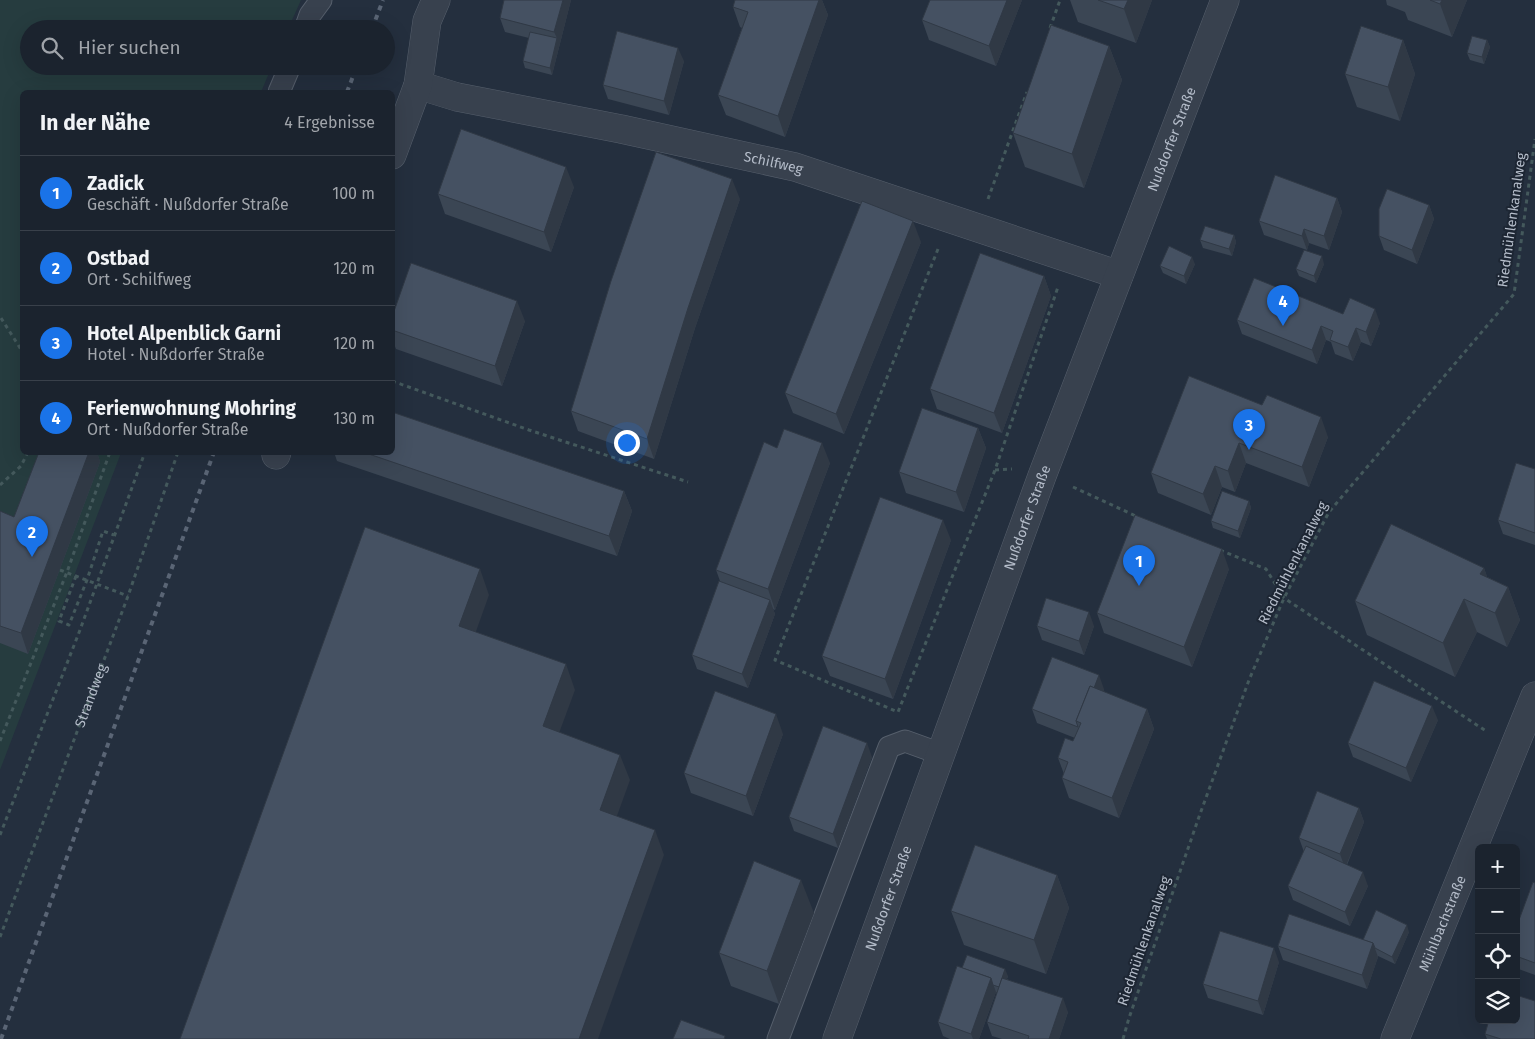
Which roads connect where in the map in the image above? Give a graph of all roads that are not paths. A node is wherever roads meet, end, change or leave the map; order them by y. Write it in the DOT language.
graph roads {
  1 [pos="321,0"];
  2 [pos="436,0"];
  3 [pos="1225,0"];
  4 [pos="308,20"];
  5 [pos="286,75"];
  6 [pos="418,85"];
  7 [pos="280,90"];
  8 [pos="395,147"];
  9 [pos="1119,275"];
  10 [pos="1535,696"];
  11 [pos="941,754"];
  12 [pos="778,1039"];
  13 [pos="837,1039"];
  14 [pos="1395,1039"];
  1 -- 4 [label="lane"];
  2 -- 6 [label="street"];
  3 -- 9 [label="street, Nußdorfer Straße"];
  5 -- 7 [label="lane"];
  6 -- 8 [label="street"];
  6 -- 9 [label="street, Schilfweg"];
  9 -- 11 [label="street, Nußdorfer Straße"];
  10 -- 14 [label="street, Mühlbachstraße"];
  11 -- 12 [label="lane"];
  11 -- 13 [label="street, Nußdorfer Straße"];
}
